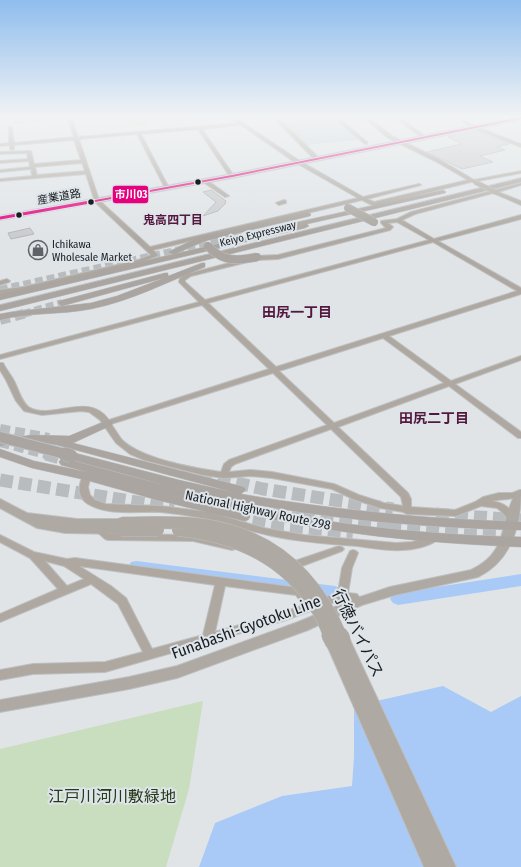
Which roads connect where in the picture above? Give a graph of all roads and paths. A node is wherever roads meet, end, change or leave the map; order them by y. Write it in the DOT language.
graph roads {
  1 [pos="29,155"];
  2 [pos="82,155"];
  3 [pos="150,155"];
  4 [pos="218,155"];
  5 [pos="288,155"];
  6 [pos="313,155"];
  7 [pos="329,155"];
  8 [pos="427,155"];
  9 [pos="316,158"];
  10 [pos="30,160"];
  11 [pos="84,161"];
  12 [pos="0,162"];
  13 [pos="10,162"];
  14 [pos="298,162"];
  15 [pos="62,163"];
  16 [pos="32,167"];
  17 [pos="11,170"];
  18 [pos="0,171"];
  19 [pos="88,172"];
  20 [pos="521,172"];
  21 [pos="66,174"];
  22 [pos="232,176"];
  23 [pos="521,176"];
  24 [pos="35,177"];
  25 [pos="0,180"];
  26 [pos="521,180"];
  27 [pos="205,181"];
  28 [pos="469,181"];
  29 [pos="476,181"];
  30 [pos="521,184"];
  31 [pos="419,186"];
  32 [pos="167,188"];
  33 [pos="227,196"];
  34 [pos="362,198"];
  35 [pos="97,200"];
  36 [pos="521,203"];
  37 [pos="370,210"];
  38 [pos="521,217"];
  39 [pos="0,218"];
  40 [pos="362,219"];
  41 [pos="398,220"];
  42 [pos="374,222"];
  43 [pos="252,234"];
  44 [pos="434,241"];
  45 [pos="148,249"];
  46 [pos="257,257"];
  47 [pos="145,262"];
  48 [pos="202,265"];
  49 [pos="7,281"];
  50 [pos="0,283"];
  51 [pos="0,292"];
  52 [pos="521,292"];
  53 [pos="0,296"];
  54 [pos="0,302"];
  55 [pos="205,302"];
  56 [pos="62,303"];
  57 [pos="0,308"];
  58 [pos="0,317"];
  59 [pos="385,336"];
  60 [pos="0,358"];
  61 [pos="521,358"];
  62 [pos="0,365"];
  63 [pos="274,370"];
  64 [pos="452,384"];
  65 [pos="108,423"];
  66 [pos="332,426"];
  67 [pos="87,432"];
  68 [pos="521,436"];
  69 [pos="0,437"];
  70 [pos="37,438"];
  71 [pos="0,444"];
  72 [pos="0,453"];
  73 [pos="99,454"];
  74 [pos="70,455"];
  75 [pos="42,466"];
  76 [pos="224,475"];
  77 [pos="87,476"];
  78 [pos="521,494"];
  79 [pos="0,503"];
  80 [pos="478,504"];
  81 [pos="407,511"];
  82 [pos="26,517"];
  83 [pos="389,519"];
  84 [pos="514,523"];
  85 [pos="121,526"];
  86 [pos="101,530"];
  87 [pos="352,530"];
  88 [pos="0,538"];
  89 [pos="434,538"];
  90 [pos="506,541"];
  91 [pos="521,542"];
  92 [pos="339,549"];
  93 [pos="353,553"];
  94 [pos="32,554"];
  95 [pos="67,563"];
  96 [pos="287,567"];
  97 [pos="90,580"];
  98 [pos="221,582"];
  99 [pos="65,590"];
  100 [pos="343,595"];
  101 [pos="358,602"];
  102 [pos="319,605"];
  103 [pos="309,608"];
  104 [pos="0,618"];
  105 [pos="208,638"];
  106 [pos="150,655"];
  107 [pos="0,675"];
  108 [pos="0,706"];
  109 [pos="434,867"];
  110 [pos="448,867"];
  1 -- 10 [label="street"];
  2 -- 11 [label="street"];
  3 -- 32 [label="street"];
  4 -- 22 [label="street"];
  5 -- 14 [label="street"];
  6 -- 9 [label="street"];
  7 -- 9 [label="main road, 産業道路"];
  8 -- 29 [label="street"];
  9 -- 14 [label="main road, 産業道路"];
  10 -- 13 [label="street"];
  10 -- 16 [label="street"];
  11 -- 15 [label="street"];
  11 -- 19 [label="street"];
  12 -- 13 [label="street"];
  13 -- 17 [label="street"];
  14 -- 22 [label="main road, 産業道路"];
  14 -- 34 [label="street"];
  15 -- 16 [label="street"];
  15 -- 21 [label="street"];
  16 -- 17 [label="street"];
  16 -- 24 [label="street"];
  17 -- 18 [label="street"];
  19 -- 21 [label="street"];
  19 -- 35 [label="street"];
  20 -- 29 [label="street"];
  21 -- 24 [label="street"];
  22 -- 27 [label="main road, 産業道路"];
  23 -- 37 [label="highway, Keiyo Expressway"];
  24 -- 25 [label="street"];
  26 -- 40 [label="highway, Keiyo Expressway"];
  27 -- 32 [label="main road, 産業道路"];
  27 -- 33 [label="street"];
  28 -- 34 [label="street"];
  29 -- 36 [label="street, bridge"];
  30 -- 41 [label="street"];
  31 -- 34 [label="street"];
  32 -- 35 [label="main road, 産業道路"];
  34 -- 45 [label="street"];
  35 -- 39 [label="main road, 産業道路"];
  35 -- 45 [label="street"];
  37 -- 43 [label="highway"];
  37 -- 46 [label="highway, bridge"];
  37 -- 47 [label="highway"];
  37 -- 54 [label="highway, Keiyo Expressway"];
  38 -- 44 [label="street"];
  40 -- 48 [label="highway"];
  40 -- 57 [label="highway, Keiyo Expressway"];
  41 -- 44 [label="street"];
  41 -- 55 [label="street"];
  42 -- 47 [label="highway, bridge"];
  44 -- 52 [label="street"];
  44 -- 55 [label="street"];
  45 -- 51 [label="street"];
  47 -- 53 [label="highway"];
  48 -- 56 [label="highway"];
  48 -- 58 [label="highway"];
  49 -- 50 [label="street"];
  52 -- 59 [label="street"];
  55 -- 60 [label="street"];
  55 -- 63 [label="street"];
  59 -- 63 [label="street"];
  59 -- 64 [label="street"];
  61 -- 64 [label="street"];
  62 -- 65 [label="street"];
  63 -- 65 [label="street"];
  63 -- 66 [label="street"];
  64 -- 66 [label="street"];
  64 -- 68 [label="street"];
  65 -- 67 [label="highway"];
  65 -- 76 [label="street"];
  66 -- 76 [label="street"];
  66 -- 81 [label="street"];
  67 -- 70 [label="highway"];
  67 -- 73 [label="highway"];
  67 -- 74 [label="highway"];
  69 -- 74 [label="highway, National Highway Route 298, bridge"];
  70 -- 71 [label="highway"];
  70 -- 74 [label="highway"];
  71 -- 74 [label="highway, National Highway Route 298"];
  72 -- 75 [label="highway"];
  73 -- 74 [label="highway"];
  73 -- 83 [label="highway"];
  74 -- 75 [label="highway"];
  74 -- 83 [label="highway, National Highway Route 298"];
  74 -- 87 [label="highway, National Highway Route 298"];
  75 -- 77 [label="highway"];
  76 -- 81 [label="street"];
  77 -- 87 [label="highway"];
  77 -- 89 [label="street"];
  78 -- 80 [label="street"];
  78 -- 84 [label="main road, Funabashi-Gyotoku Line"];
  79 -- 82 [label="main road, 行徳バイパス"];
  80 -- 81 [label="street"];
  80 -- 84 [label="street"];
  82 -- 85 [label="main road, 行徳バイパス"];
  82 -- 86 [label="main road, 行徳バイパス"];
  83 -- 84 [label="highway, National Highway Route 298"];
  84 -- 90 [label="main road, Funabashi-Gyotoku Line"];
  85 -- 86 [label="main road, 行徳バイパス"];
  85 -- 109 [label="main road, 行徳バイパス, bridge"];
  85 -- 110 [label="main road, 行徳バイパス, bridge"];
  86 -- 96 [label="street"];
  87 -- 89 [label="highway, National Highway Route 298"];
  88 -- 94 [label="street"];
  89 -- 90 [label="highway, National Highway Route 298"];
  90 -- 91 [label="highway, National Highway Route 298"];
  90 -- 101 [label="main road, Funabashi-Gyotoku Line"];
  92 -- 96 [label="street"];
  93 -- 100 [label="street"];
  94 -- 95 [label="street"];
  94 -- 99 [label="street"];
  95 -- 97 [label="street"];
  95 -- 98 [label="street"];
  96 -- 102 [label="street"];
  97 -- 99 [label="street"];
  97 -- 106 [label="street"];
  98 -- 103 [label="street"];
  98 -- 105 [label="street"];
  99 -- 104 [label="street"];
  100 -- 101 [label="street"];
  100 -- 102 [label="street"];
  101 -- 108 [label="main road, Funabashi-Gyotoku Line"];
  102 -- 103 [label="street"];
  103 -- 105 [label="street"];
  105 -- 106 [label="street"];
  106 -- 107 [label="street"];
}
